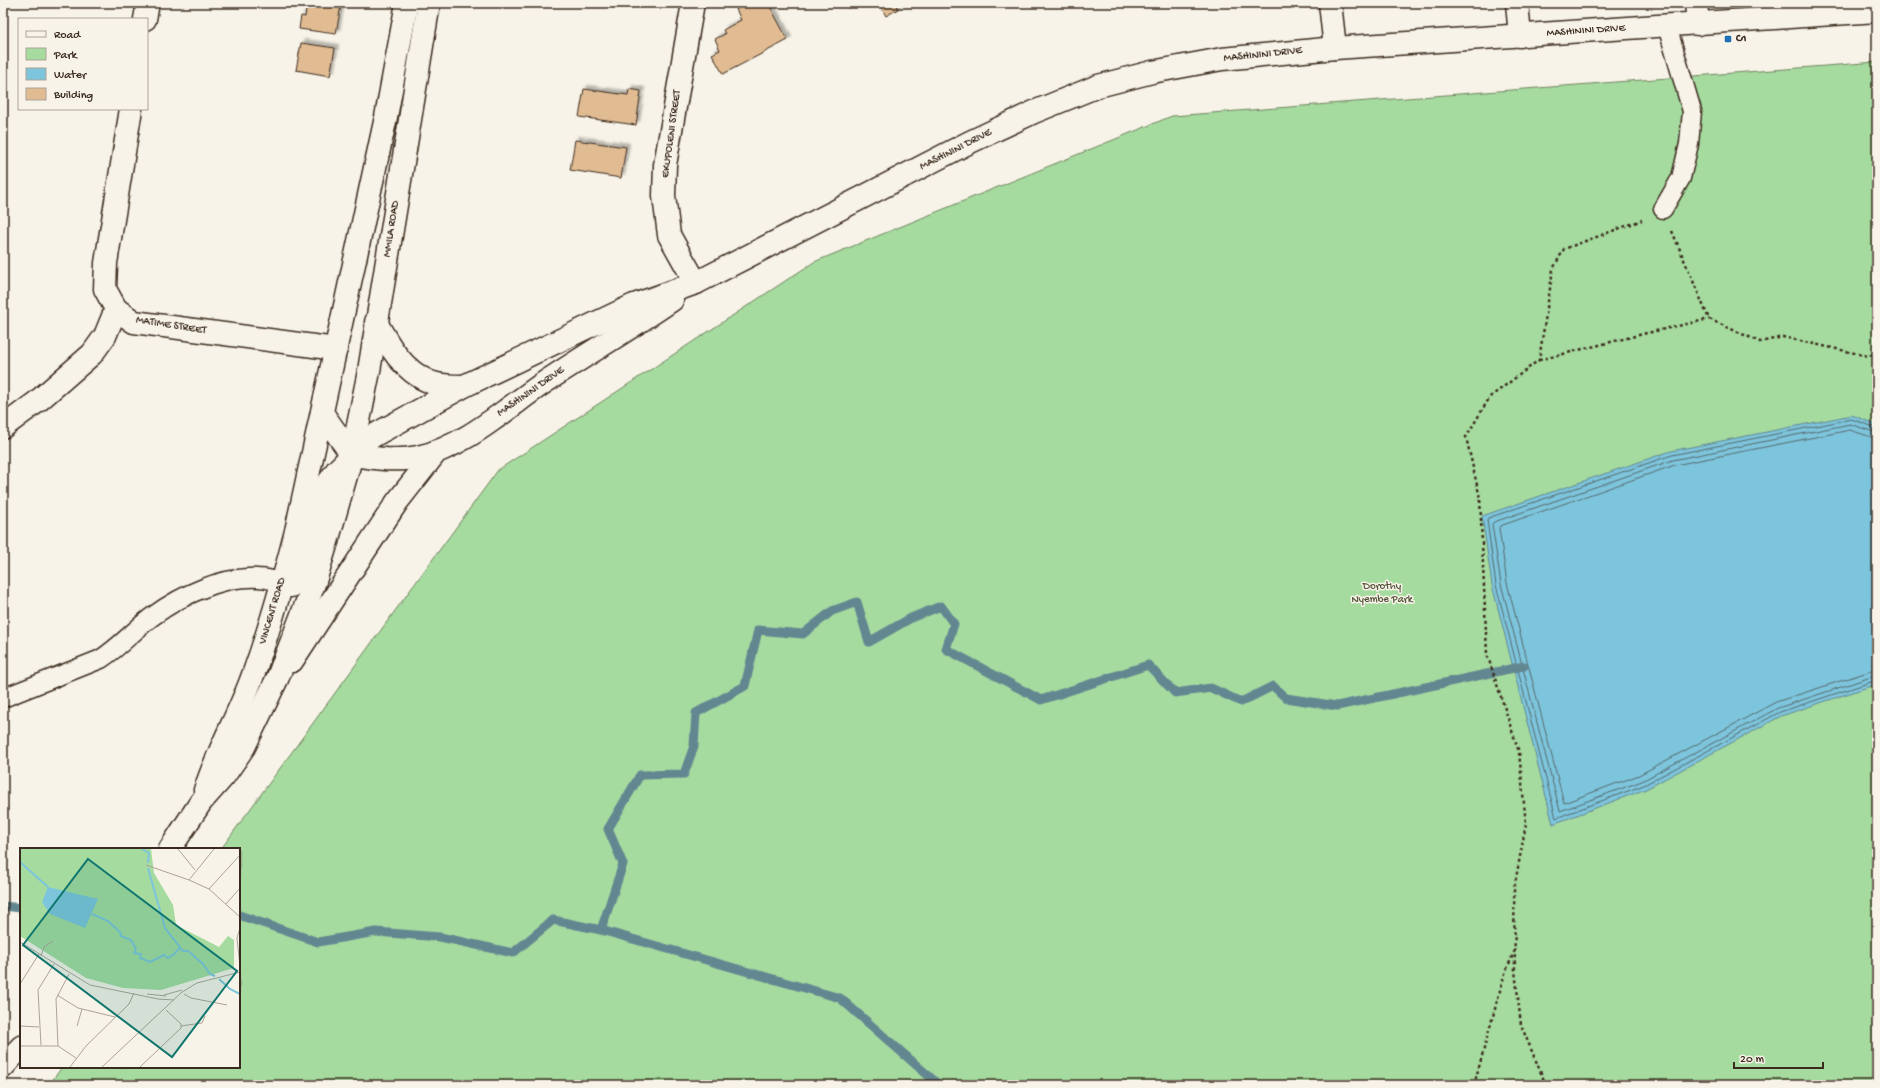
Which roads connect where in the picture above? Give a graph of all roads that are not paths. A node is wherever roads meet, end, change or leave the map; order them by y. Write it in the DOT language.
graph roads {
  1 [pos="148,3"];
  2 [pos="407,3"];
  3 [pos="429,3"];
  4 [pos="693,3"];
  5 [pos="1330,3"];
  6 [pos="1516,3"];
  7 [pos="1877,11"];
  8 [pos="1697,13"];
  9 [pos="145,18"];
  10 [pos="1667,26"];
  11 [pos="1520,36"];
  12 [pos="1335,48"];
  13 [pos="131,110"];
  14 [pos="1663,209"];
  15 [pos="696,283"];
  16 [pos="116,308"];
  17 [pos="376,322"];
  18 [pos="336,349"];
  19 [pos="464,386"];
  20 [pos="322,413"];
  21 [pos="3,427"];
  22 [pos="437,451"];
  23 [pos="352,455"];
  24 [pos="282,582"];
  25 [pos="268,633"];
  26 [pos="278,677"];
  27 [pos="3,698"];
  28 [pos="201,802"];
  29 [pos="171,848"];
  30 [pos="20,1048"];
  31 [pos="3,1067"];
  1 -- 9 [label="street"];
  2 -- 18 [label="street"];
  3 -- 17 [label="street, MMILA ROAD"];
  4 -- 15 [label="street, EKUPOLENI STREET"];
  5 -- 12 [label="street"];
  6 -- 11 [label="street"];
  7 -- 8 [label="street, MASHININI DRIVE"];
  8 -- 10 [label="street, MASHININI DRIVE"];
  10 -- 11 [label="street, MASHININI DRIVE"];
  10 -- 14 [label="lane"];
  11 -- 12 [label="street, MASHININI DRIVE"];
  12 -- 15 [label="street, MASHININI DRIVE"];
  13 -- 16 [label="street, MATIME STREET"];
  15 -- 19 [label="street, MASHININI DRIVE"];
  15 -- 22 [label="street, MASHININI DRIVE"];
  16 -- 18 [label="street, MATIME STREET"];
  16 -- 21 [label="street"];
  17 -- 19 [label="street"];
  17 -- 23 [label="street, MMILA ROAD"];
  18 -- 20 [label="street"];
  19 -- 23 [label="street, MASHININI DRIVE"];
  20 -- 23 [label="street"];
  20 -- 24 [label="street, VINCENT ROAD"];
  22 -- 23 [label="street, MASHININI DRIVE"];
  22 -- 26 [label="street"];
  23 -- 25 [label="street, MASHININI DRIVE"];
  23 -- 26 [label="street, VINCENT ROAD"];
  24 -- 25 [label="street, VINCENT ROAD"];
  24 -- 27 [label="lane"];
  25 -- 28 [label="street, VINCENT ROAD"];
  26 -- 28 [label="street, VINCENT ROAD"];
  28 -- 29 [label="street, VINCENT ROAD"];
  30 -- 31 [label="street"];
}
